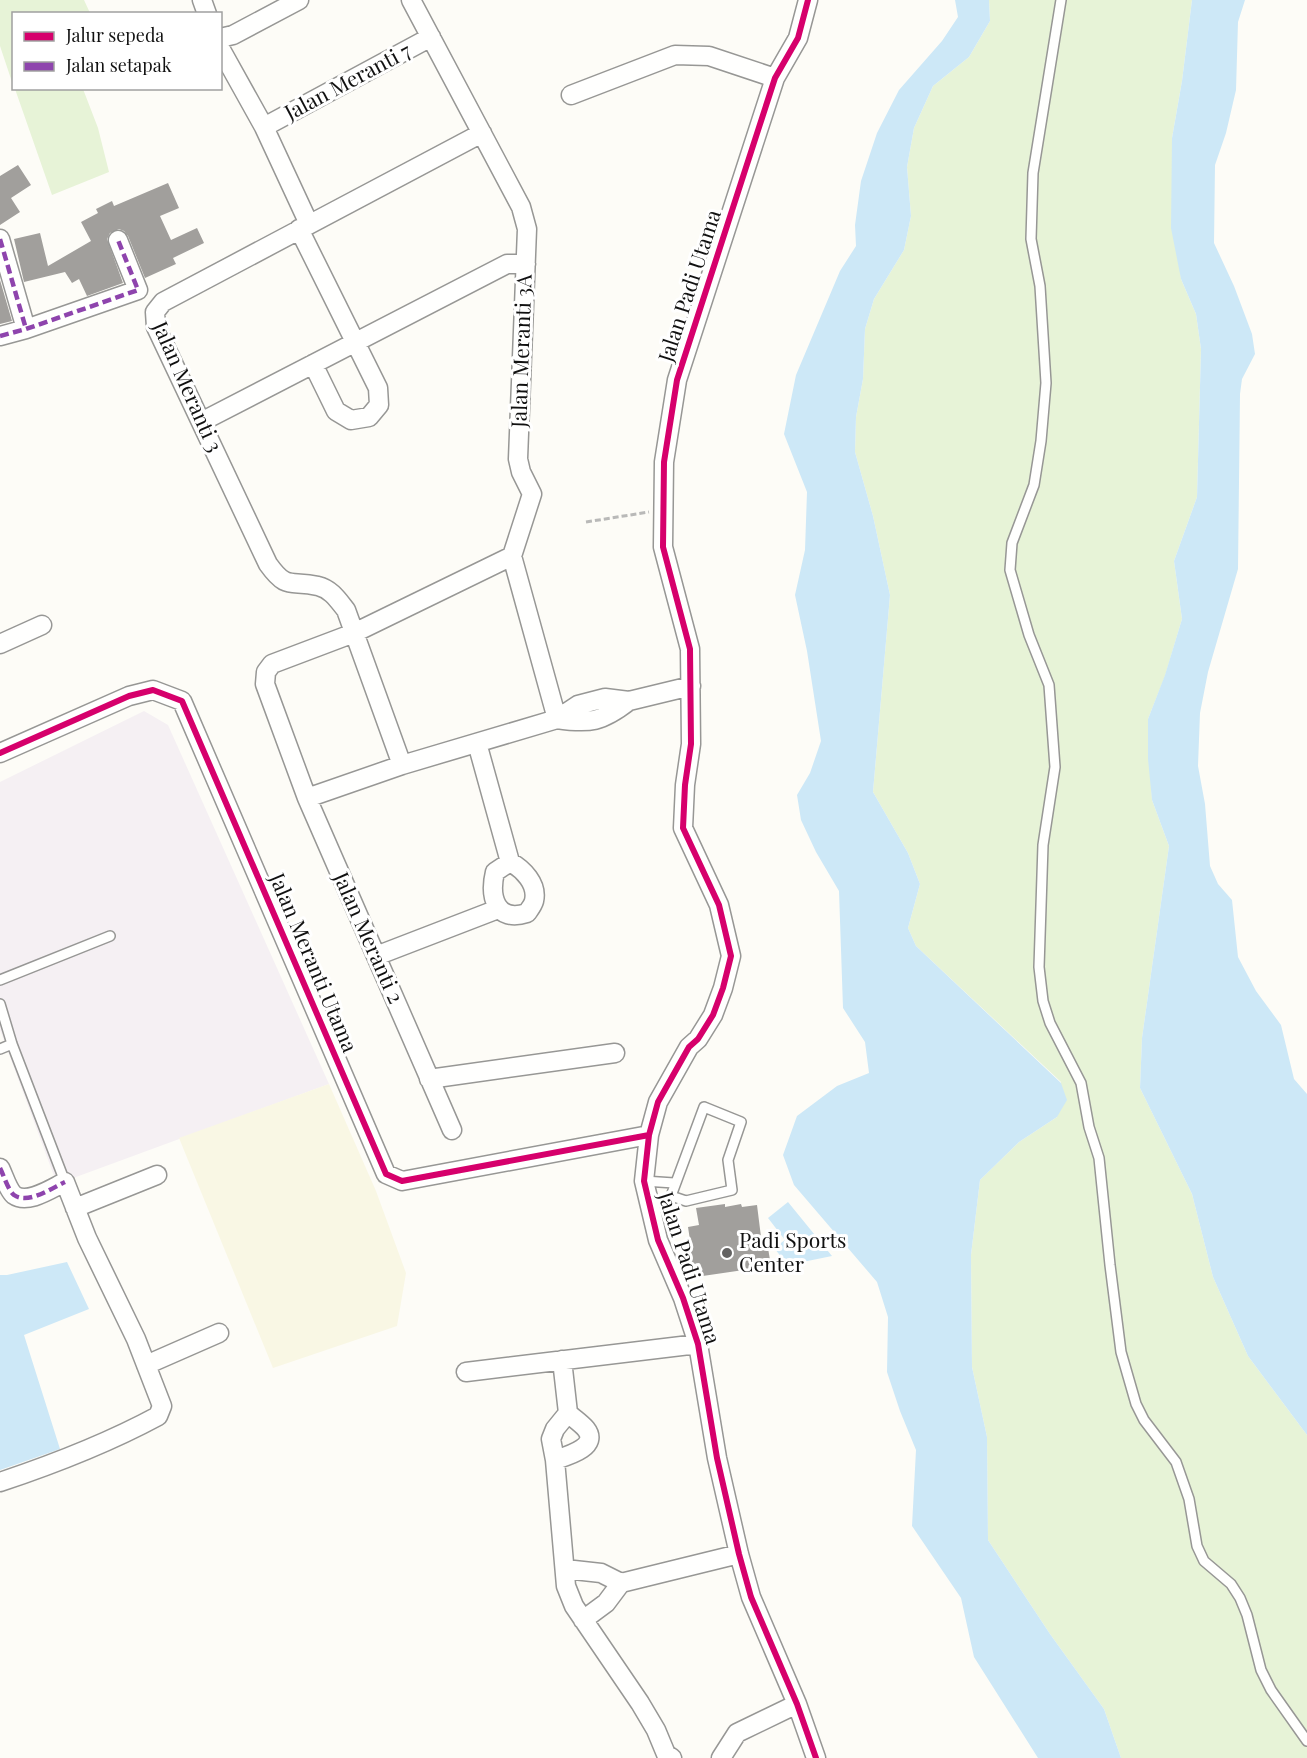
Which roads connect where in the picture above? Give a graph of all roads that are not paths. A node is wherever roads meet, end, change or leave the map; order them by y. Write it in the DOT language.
graph roads {
  1 [pos="299,0"];
  2 [pos="411,0"];
  3 [pos="808,0"];
  4 [pos="1062,0"];
  5 [pos="431,37"];
  6 [pos="222,38"];
  7 [pos="222,52"];
  8 [pos="775,78"];
  9 [pos="571,95"];
  10 [pos="264,127"];
  11 [pos="482,133"];
  12 [pos="304,227"];
  13 [pos="0,239"];
  14 [pos="118,240"];
  15 [pos="526,264"];
  16 [pos="26,329"];
  17 [pos="0,336"];
  18 [pos="355,342"];
  19 [pos="313,364"];
  20 [pos="201,422"];
  21 [pos="512,556"];
  22 [pos="42,625"];
  23 [pos="354,633"];
  24 [pos="0,644"];
  25 [pos="691,686"];
  26 [pos="557,719"];
  27 [pos="477,743"];
  28 [pos="0,753"];
  29 [pos="402,765"];
  30 [pos="307,798"];
  31 [pos="510,862"];
  32 [pos="498,909"];
  33 [pos="110,936"];
  34 [pos="376,956"];
  35 [pos="0,980"];
  36 [pos="0,1004"];
  37 [pos="12,1044"];
  38 [pos="0,1049"];
  39 [pos="615,1053"];
  40 [pos="429,1079"];
  41 [pos="452,1130"];
  42 [pos="649,1135"];
  43 [pos="0,1168"];
  44 [pos="157,1175"];
  45 [pos="644,1181"];
  46 [pos="65,1182"];
  47 [pos="674,1183"];
  48 [pos="75,1208"];
  49 [pos="219,1333"];
  50 [pos="698,1344"];
  51 [pos="562,1360"];
  52 [pos="146,1365"];
  53 [pos="466,1372"];
  54 [pos="568,1413"];
  55 [pos="555,1460"];
  56 [pos="0,1482"];
  57 [pos="739,1554"];
  58 [pos="565,1569"];
  59 [pos="621,1583"];
  60 [pos="583,1620"];
  61 [pos="797,1704"];
  62 [pos="1307,1741"];
  63 [pos="672,1758"];
  64 [pos="721,1758"];
  65 [pos="816,1758"];
  1 -- 6 [label="street"];
  2 -- 5 [label="street, Jalan Meranti 3A"];
  3 -- 8 [label="street, Jalan Padi Utama"];
  4 -- 62 [label="lane"];
  5 -- 10 [label="street, Jalan Meranti 7"];
  5 -- 11 [label="street, Jalan Meranti 3A"];
  7 -- 10 [label="street"];
  8 -- 9 [label="street"];
  8 -- 25 [label="street, Jalan Padi Utama"];
  10 -- 12 [label="street"];
  11 -- 12 [label="street, Jalan Meranti 3"];
  11 -- 15 [label="street, Jalan Meranti 3A"];
  12 -- 18 [label="street"];
  12 -- 20 [label="street, Jalan Meranti 3"];
  13 -- 16 [label="street"];
  14 -- 16 [label="street"];
  15 -- 18 [label="street"];
  15 -- 21 [label="street, Jalan Meranti 3A"];
  16 -- 17 [label="street"];
  18 -- 19 [label="street"];
  18 -- 19 [label="street"];
  19 -- 20 [label="street"];
  20 -- 23 [label="street, Jalan Meranti 3"];
  21 -- 23 [label="street, Jalan Meranti 2"];
  21 -- 26 [label="street"];
  22 -- 24 [label="street"];
  23 -- 29 [label="street, Jalan Meranti 3"];
  23 -- 30 [label="street, Jalan Meranti 2"];
  25 -- 26 [label="street"];
  25 -- 42 [label="street, Jalan Padi Utama"];
  26 -- 27 [label="street"];
  27 -- 29 [label="street"];
  27 -- 31 [label="street"];
  28 -- 42 [label="street, Jalan Meranti Utama"];
  29 -- 30 [label="street"];
  30 -- 34 [label="street, Jalan Meranti 2"];
  31 -- 32 [label="street"];
  31 -- 32 [label="street"];
  32 -- 34 [label="street"];
  33 -- 35 [label="lane"];
  34 -- 40 [label="street, Jalan Meranti 2"];
  36 -- 37 [label="lane"];
  37 -- 38 [label="lane"];
  37 -- 46 [label="lane"];
  39 -- 40 [label="street"];
  40 -- 41 [label="street, Jalan Meranti 2"];
  42 -- 45 [label="street, Jalan Padi Utama"];
  43 -- 46 [label="street"];
  44 -- 48 [label="street"];
  45 -- 47 [label="lane"];
  45 -- 50 [label="street, Jalan Padi Utama"];
  46 -- 48 [label="street"];
  47 -- 47 [label="lane"];
  48 -- 52 [label="street"];
  49 -- 52 [label="street"];
  50 -- 51 [label="street"];
  50 -- 57 [label="street, Jalan Padi Utama"];
  51 -- 53 [label="street"];
  51 -- 54 [label="street"];
  52 -- 56 [label="street"];
  54 -- 55 [label="street"];
  54 -- 55 [label="street"];
  55 -- 58 [label="street"];
  57 -- 59 [label="street"];
  57 -- 61 [label="street, Jalan Padi Utama"];
  58 -- 59 [label="street"];
  58 -- 60 [label="street"];
  59 -- 60 [label="street"];
  60 -- 63 [label="street"];
  61 -- 64 [label="street"];
  61 -- 65 [label="street, Jalan Padi Utama"];
}
